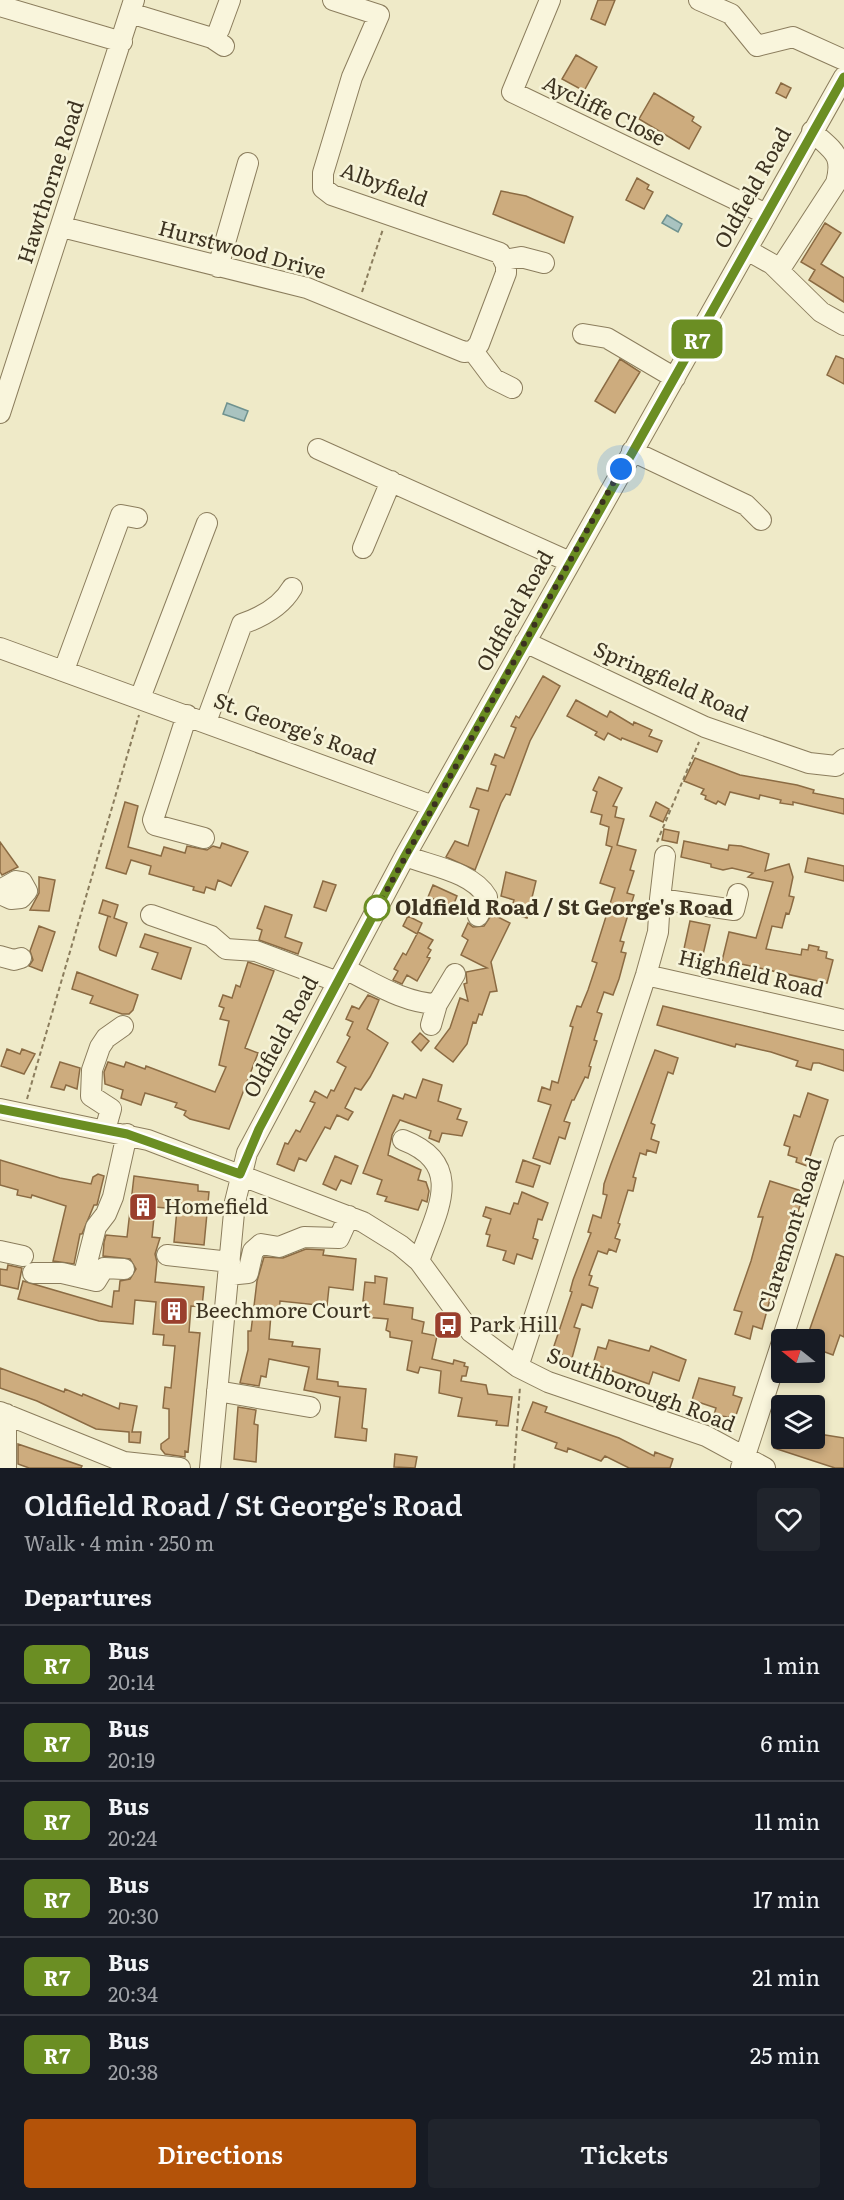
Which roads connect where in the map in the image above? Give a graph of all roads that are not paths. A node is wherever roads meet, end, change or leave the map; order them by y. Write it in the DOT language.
graph roads {
  1 [pos="230,0"];
  2 [pos="333,0"];
  3 [pos="550,0"];
  4 [pos="699,0"];
  5 [pos="0,6"];
  6 [pos="132,6"];
  7 [pos="382,8"];
  8 [pos="122,42"];
  9 [pos="844,60"];
  10 [pos="844,77"];
  11 [pos="812,131"];
  12 [pos="842,159"];
  13 [pos="248,163"];
  14 [pos="766,214"];
  15 [pos="62,227"];
  16 [pos="747,250"];
  17 [pos="505,260"];
  18 [pos="544,262"];
  19 [pos="218,267"];
  20 [pos="780,269"];
  21 [pos="844,326"];
  22 [pos="583,334"];
  23 [pos="473,351"];
  24 [pos="675,378"];
  25 [pos="512,388"];
  26 [pos="0,413"];
  27 [pos="318,448"];
  28 [pos="632,451"];
  29 [pos="391,481"];
  30 [pos="138,518"];
  31 [pos="761,520"];
  32 [pos="207,524"];
  33 [pos="363,548"];
  34 [pos="570,562"];
  35 [pos="292,588"];
  36 [pos="525,642"];
  37 [pos="0,648"];
  38 [pos="64,670"];
  39 [pos="140,698"];
  40 [pos="187,715"];
  41 [pos="206,722"];
  42 [pos="840,762"];
  43 [pos="433,806"];
  44 [pos="204,838"];
  45 [pos="661,850"];
  46 [pos="405,856"];
  47 [pos="738,894"];
  48 [pos="660,899"];
  49 [pos="151,915"];
  50 [pos="478,916"];
  51 [pos="0,956"];
  52 [pos="21,958"];
  53 [pos="455,974"];
  54 [pos="341,975"];
  55 [pos="646,975"];
  56 [pos="437,1004"];
  57 [pos="844,1020"];
  58 [pos="431,1025"];
  59 [pos="123,1026"];
  60 [pos="0,1109"];
  61 [pos="105,1130"];
  62 [pos="127,1134"];
  63 [pos="403,1140"];
  64 [pos="844,1146"];
  65 [pos="240,1174"];
  66 [pos="349,1216"];
  67 [pos="0,1251"];
  68 [pos="168,1255"];
  69 [pos="23,1256"];
  70 [pos="418,1261"];
  71 [pos="229,1268"];
  72 [pos="124,1269"];
  73 [pos="33,1273"];
  74 [pos="83,1278"];
  75 [pos="786,1329"];
  76 [pos="518,1367"];
  77 [pos="771,1375"];
  78 [pos="217,1391"];
  79 [pos="310,1407"];
  80 [pos="3,1413"];
  81 [pos="743,1463"];
  82 [pos="6,1468"];
  83 [pos="180,1468"];
  84 [pos="210,1468"];
  85 [pos="765,1468"];
  1 -- 6 [label="street"];
  2 -- 7 [label="street, Albyfield"];
  3 -- 14 [label="street, Aycliffe Close"];
  4 -- 9 [label="street"];
  5 -- 8 [label="street"];
  6 -- 8 [label="street, Hawthorne Road"];
  7 -- 17 [label="street, Albyfield"];
  8 -- 15 [label="street, Hawthorne Road"];
  10 -- 11 [label="street, Oldfield Road"];
  11 -- 12 [label="street"];
  11 -- 14 [label="street, Oldfield Road"];
  12 -- 20 [label="street"];
  13 -- 19 [label="street"];
  14 -- 16 [label="street, Oldfield Road"];
  15 -- 19 [label="street, Hurstwood Drive"];
  15 -- 26 [label="street, Hawthorne Road"];
  16 -- 20 [label="street"];
  16 -- 24 [label="street, Oldfield Road"];
  17 -- 18 [label="street"];
  17 -- 23 [label="street"];
  19 -- 23 [label="street, Hurstwood Drive"];
  20 -- 21 [label="street"];
  22 -- 24 [label="street"];
  23 -- 25 [label="street"];
  24 -- 28 [label="street, Oldfield Road"];
  27 -- 29 [label="street"];
  28 -- 31 [label="street"];
  28 -- 34 [label="street, Oldfield Road"];
  29 -- 33 [label="street"];
  29 -- 34 [label="street"];
  30 -- 38 [label="street"];
  32 -- 39 [label="street"];
  34 -- 36 [label="street, Oldfield Road"];
  35 -- 41 [label="street"];
  36 -- 42 [label="street, Springfield Road"];
  36 -- 43 [label="street, Oldfield Road"];
  37 -- 38 [label="street, St. George's Road"];
  38 -- 39 [label="street, St. George's Road"];
  39 -- 40 [label="street, St. George's Road"];
  40 -- 41 [label="street, St. George's Road"];
  40 -- 44 [label="street"];
  41 -- 43 [label="street, St. George's Road"];
  43 -- 46 [label="street, Oldfield Road"];
  45 -- 48 [label="street"];
  46 -- 50 [label="street"];
  46 -- 54 [label="street, Oldfield Road"];
  47 -- 48 [label="street"];
  48 -- 55 [label="street"];
  49 -- 54 [label="street"];
  51 -- 52 [label="street"];
  53 -- 56 [label="street"];
  54 -- 56 [label="street"];
  54 -- 65 [label="street, Oldfield Road"];
  55 -- 57 [label="street, Highfield Road"];
  55 -- 76 [label="street"];
  56 -- 58 [label="street"];
  59 -- 61 [label="street"];
  60 -- 61 [label="street, Southborough Road"];
  61 -- 62 [label="street, Southborough Road"];
  62 -- 65 [label="street, Southborough Road"];
  62 -- 74 [label="street"];
  63 -- 70 [label="street"];
  64 -- 75 [label="street, Claremont Road"];
  65 -- 66 [label="street, Southborough Road"];
  65 -- 71 [label="street, Oldfield Road"];
  66 -- 70 [label="street, Southborough Road"];
  66 -- 71 [label="street"];
  67 -- 69 [label="street"];
  68 -- 71 [label="street"];
  70 -- 76 [label="street, Southborough Road"];
  71 -- 78 [label="street, Oldfield Road"];
  72 -- 74 [label="street"];
  73 -- 74 [label="street"];
  76 -- 81 [label="street, Southborough Road"];
  77 -- 81 [label="street, Claremont Road"];
  78 -- 79 [label="street"];
  78 -- 84 [label="street, Oldfield Road"];
  80 -- 82 [label="street"];
  80 -- 83 [label="street"];
  81 -- 85 [label="street, Southborough Road"];
}
